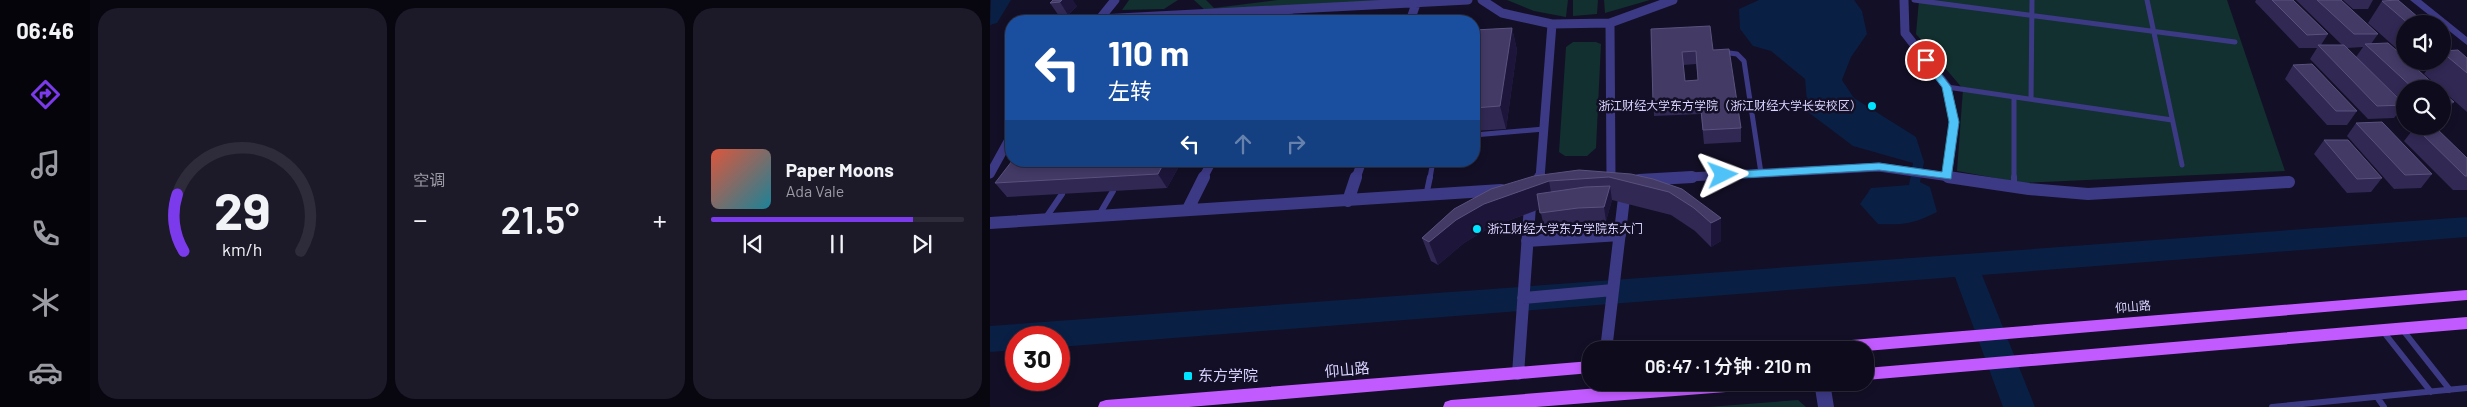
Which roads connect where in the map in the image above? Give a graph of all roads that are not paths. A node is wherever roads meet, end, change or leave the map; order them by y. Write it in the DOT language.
graph roads {
  1 [pos="1115,0"];
  2 [pos="1468,0"];
  3 [pos="1482,0"];
  4 [pos="1673,0"];
  5 [pos="1904,0"];
  6 [pos="1914,0"];
  7 [pos="2032,0"];
  8 [pos="2147,0"];
  9 [pos="2415,0"];
  10 [pos="1416,4"];
  11 [pos="1290,10"];
  12 [pos="1102,15"];
  13 [pos="1194,15"];
  14 [pos="1287,15"];
  15 [pos="1412,15"];
  16 [pos="2032,15"];
  17 [pos="1610,23"];
  18 [pos="1552,24"];
  19 [pos="2154,31"];
  20 [pos="2235,42"];
  21 [pos="2467,42"];
  22 [pos="1712,52"];
  23 [pos="1947,87"];
  24 [pos="2014,97"];
  25 [pos="2031,99"];
  26 [pos="2172,120"];
  27 [pos="1544,129"];
  28 [pos="1480,134"];
  29 [pos="1005,147"];
  30 [pos="2182,165"];
  31 [pos="1209,167"];
  32 [pos="1360,167"];
  33 [pos="1432,167"];
  34 [pos="1761,173"];
  35 [pos="990,174"];
  36 [pos="1947,177"];
  37 [pos="1606,182"];
  38 [pos="2014,182"];
  39 [pos="2289,182"];
  40 [pos="1511,190"];
  41 [pos="1113,191"];
  42 [pos="1062,194"];
  43 [pos="1426,196"];
  44 [pos="1348,201"];
  45 [pos="1188,209"];
  46 [pos="1099,215"];
  47 [pos="1045,219"];
  48 [pos="990,223"];
  49 [pos="1620,235"];
  50 [pos="1527,241"];
  51 [pos="1613,290"];
  52 [pos="2467,295"];
  53 [pos="1523,298"];
  54 [pos="2467,323"];
  55 [pos="2402,329"];
  56 [pos="2382,330"];
  57 [pos="1607,341"];
  58 [pos="1874,344"];
  59 [pos="1582,367"];
  60 [pos="1874,373"];
  61 [pos="1518,374"];
  62 [pos="2467,388"];
  63 [pos="2450,390"];
  64 [pos="1651,391"];
  65 [pos="1823,391"];
  66 [pos="2431,392"];
  67 [pos="2376,397"];
  68 [pos="1106,407"];
  69 [pos="1451,407"];
  70 [pos="1826,407"];
  71 [pos="2272,407"];
  72 [pos="2384,407"];
  1 -- 12 [label="street"];
  2 -- 10 [label="street"];
  3 -- 18 [label="street"];
  4 -- 17 [label="street"];
  5 -- 23 [label="street"];
  6 -- 16 [label="lane"];
  7 -- 16 [label="lane"];
  8 -- 19 [label="lane"];
  9 -- 21 [label="street"];
  10 -- 11 [label="street"];
  10 -- 15 [label="street"];
  11 -- 13 [label="street"];
  11 -- 14 [label="street"];
  16 -- 19 [label="lane"];
  16 -- 25 [label="lane"];
  17 -- 18 [label="street"];
  17 -- 37 [label="street"];
  18 -- 27 [label="street"];
  19 -- 20 [label="lane"];
  19 -- 26 [label="lane"];
  22 -- 34 [label="lane"];
  23 -- 24 [label="lane"];
  23 -- 36 [label="street"];
  24 -- 25 [label="lane"];
  24 -- 38 [label="lane"];
  25 -- 26 [label="lane"];
  26 -- 30 [label="lane"];
  27 -- 28 [label="lane"];
  27 -- 50 [label="street"];
  29 -- 35 [label="street"];
  31 -- 45 [label="street"];
  32 -- 44 [label="street"];
  33 -- 43 [label="lane"];
  34 -- 36 [label="street"];
  34 -- 37 [label="street"];
  36 -- 39 [label="street"];
  37 -- 49 [label="street"];
  40 -- 43 [label="street"];
  41 -- 46 [label="lane"];
  42 -- 47 [label="lane"];
  43 -- 44 [label="street"];
  44 -- 45 [label="street"];
  45 -- 46 [label="street"];
  46 -- 47 [label="street"];
  47 -- 48 [label="street"];
  49 -- 50 [label="street"];
  49 -- 51 [label="street"];
  50 -- 53 [label="street"];
  51 -- 53 [label="street"];
  51 -- 57 [label="street"];
  52 -- 58 [label="main road, 仰山路"];
  53 -- 61 [label="street"];
  54 -- 55 [label="main road"];
  55 -- 56 [label="main road"];
  55 -- 63 [label="lane"];
  56 -- 60 [label="main road"];
  56 -- 66 [label="lane"];
  59 -- 61 [label="main road, 仰山路"];
  61 -- 68 [label="main road, 仰山路"];
  62 -- 63 [label="lane"];
  63 -- 66 [label="lane"];
  64 -- 69 [label="main road"];
  65 -- 70 [label="street"];
  66 -- 67 [label="lane"];
  67 -- 71 [label="lane"];
  67 -- 72 [label="lane"];
}
